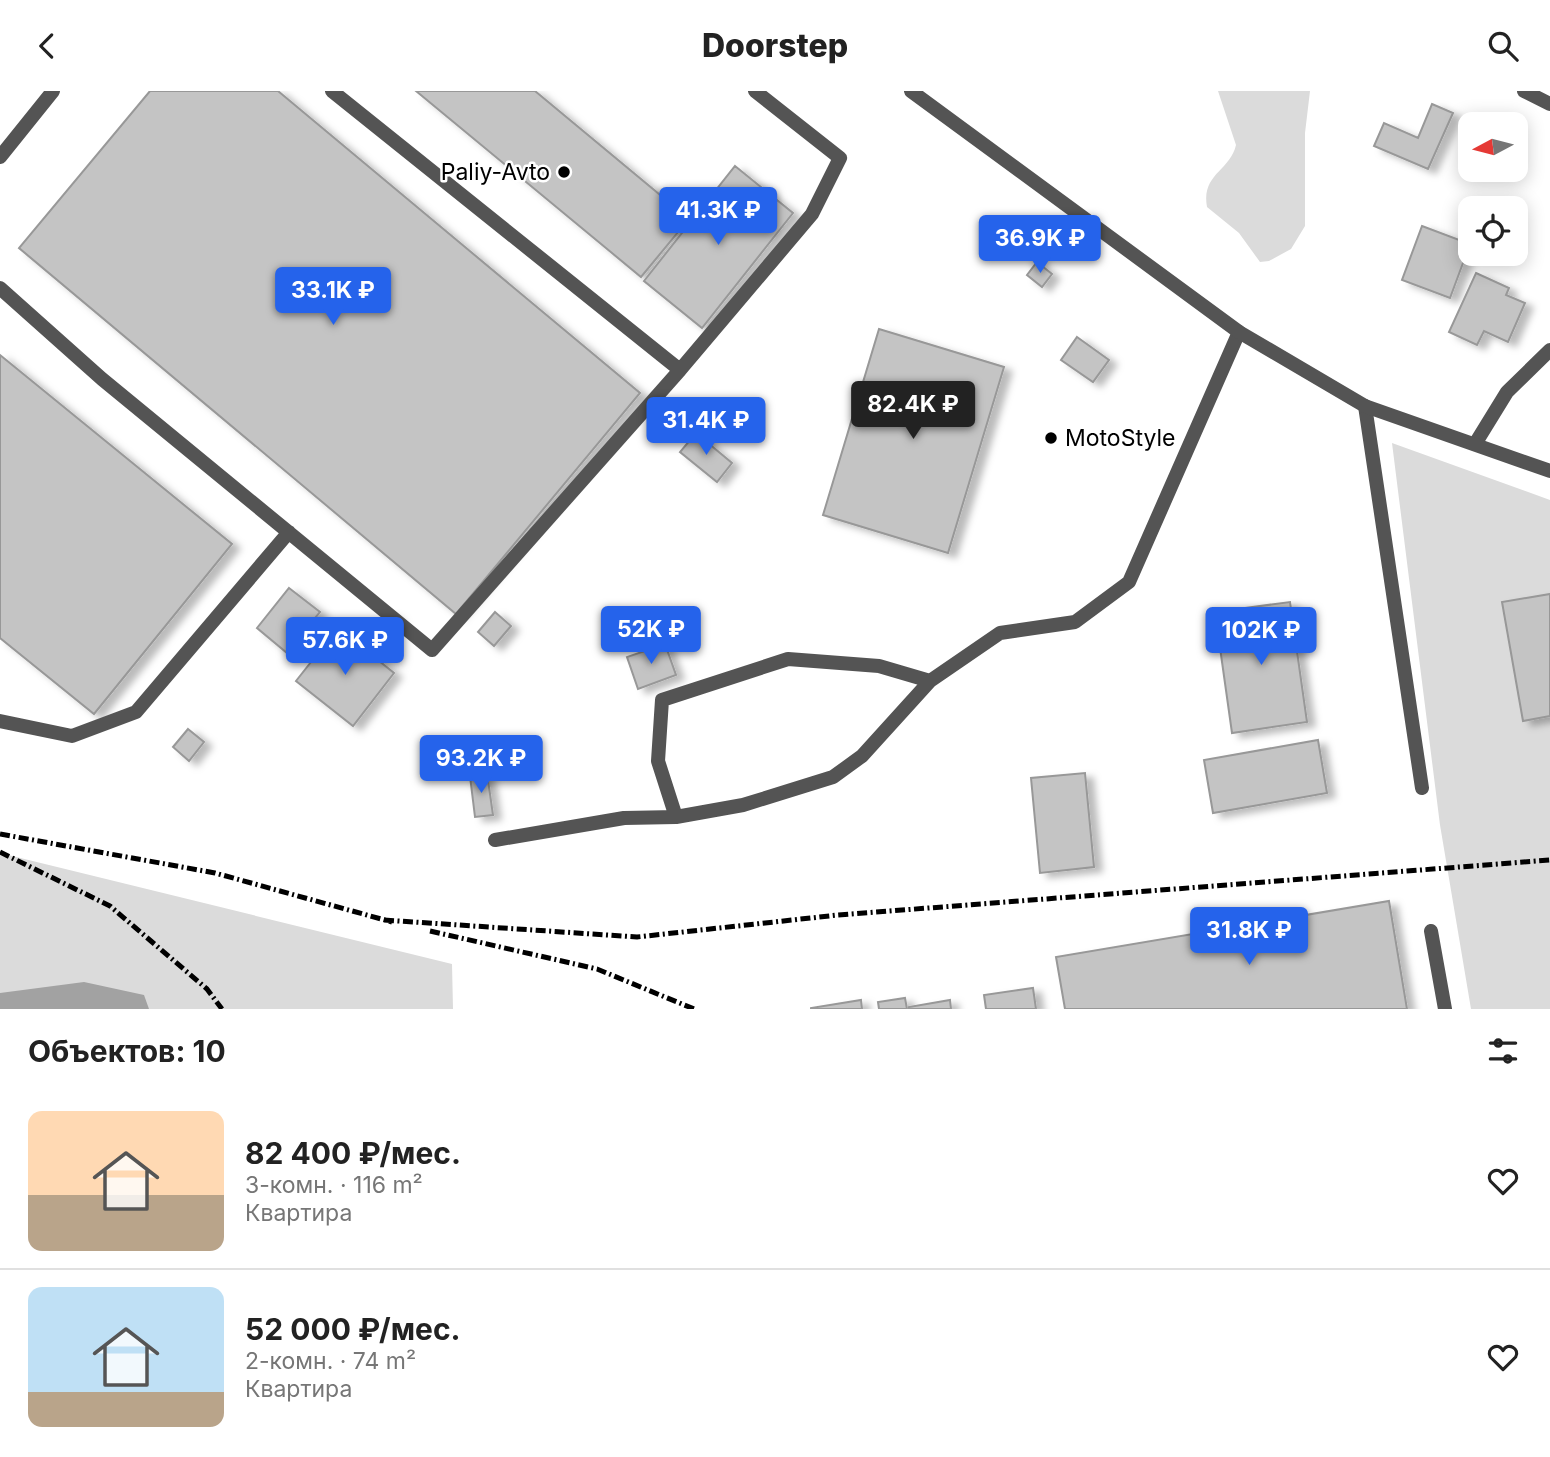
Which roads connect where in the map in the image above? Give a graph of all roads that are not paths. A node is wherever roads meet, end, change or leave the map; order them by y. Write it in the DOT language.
graph roads {
  1 [pos="53,91"];
  2 [pos="332,91"];
  3 [pos="755,91"];
  4 [pos="911,91"];
  5 [pos="1524,91"];
  6 [pos="1550,104"];
  7 [pos="0,157"];
  8 [pos="0,288"];
  9 [pos="1239,332"];
  10 [pos="1550,350"];
  11 [pos="680,370"];
  12 [pos="1365,406"];
  13 [pos="1475,444"];
  14 [pos="1550,471"];
  15 [pos="289,532"];
  16 [pos="930,681"];
  17 [pos="0,721"];
  18 [pos="1422,788"];
  19 [pos="676,817"];
  20 [pos="495,840"];
  21 [pos="1431,931"];
  22 [pos="1445,1009"];
  1 -- 7 [label="street"];
  2 -- 11 [label="street"];
  3 -- 11 [label="street"];
  4 -- 9 [label="street"];
  5 -- 6 [label="street"];
  8 -- 15 [label="street"];
  9 -- 12 [label="street"];
  9 -- 16 [label="street"];
  10 -- 13 [label="street"];
  11 -- 15 [label="street"];
  12 -- 13 [label="street"];
  12 -- 18 [label="street"];
  13 -- 14 [label="street"];
  15 -- 17 [label="street"];
  16 -- 19 [label="street"];
  16 -- 19 [label="street"];
  19 -- 20 [label="street"];
  21 -- 22 [label="street"];
}
